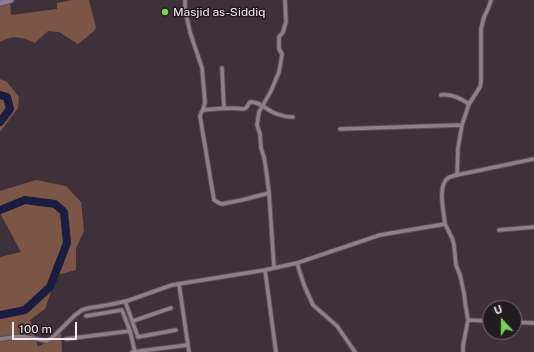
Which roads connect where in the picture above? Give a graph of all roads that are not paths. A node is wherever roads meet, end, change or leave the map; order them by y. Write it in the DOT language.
graph roads {
  1 [pos="11,0"];
  2 [pos="185,0"];
  3 [pos="285,0"];
  4 [pos="491,0"];
  5 [pos="0,3"];
  6 [pos="222,68"];
  7 [pos="441,95"];
  8 [pos="469,104"];
  9 [pos="262,105"];
  10 [pos="224,108"];
  11 [pos="203,110"];
  12 [pos="293,117"];
  13 [pos="462,125"];
  14 [pos="340,129"];
  15 [pos="534,159"];
  16 [pos="457,175"];
  17 [pos="269,193"];
  18 [pos="445,224"];
  19 [pos="534,227"];
  20 [pos="499,230"];
  21 [pos="297,263"];
  22 [pos="274,267"];
  23 [pos="264,270"];
  24 [pos="179,284"];
  25 [pos="125,301"];
  26 [pos="171,308"];
  27 [pos="86,316"];
  28 [pos="468,320"];
  29 [pos="133,321"];
  30 [pos="482,321"];
  31 [pos="522,322"];
  32 [pos="534,323"];
  33 [pos="176,330"];
  34 [pos="130,331"];
  35 [pos="0,339"];
  36 [pos="66,339"];
  37 [pos="188,345"];
  38 [pos="132,352"];
  39 [pos="135,352"];
  40 [pos="189,352"];
  41 [pos="276,352"];
  42 [pos="355,352"];
  43 [pos="463,352"];
  1 -- 5 [label="main road"];
  2 -- 11 [label="street"];
  3 -- 9 [label="street"];
  4 -- 8 [label="street"];
  6 -- 10 [label="street"];
  7 -- 8 [label="street"];
  8 -- 13 [label="street"];
  9 -- 10 [label="street"];
  9 -- 12 [label="street"];
  9 -- 17 [label="street"];
  10 -- 11 [label="street"];
  11 -- 17 [label="street"];
  13 -- 14 [label="street"];
  13 -- 16 [label="street"];
  15 -- 16 [label="street"];
  16 -- 18 [label="street"];
  17 -- 22 [label="street"];
  18 -- 21 [label="street"];
  18 -- 28 [label="street"];
  19 -- 20 [label="street"];
  21 -- 22 [label="street"];
  21 -- 42 [label="street"];
  22 -- 23 [label="street"];
  23 -- 24 [label="street"];
  23 -- 41 [label="street"];
  24 -- 25 [label="street"];
  24 -- 37 [label="street"];
  25 -- 29 [label="street"];
  25 -- 35 [label="street"];
  26 -- 29 [label="street"];
  27 -- 34 [label="street"];
  28 -- 30 [label="street"];
  28 -- 43 [label="street"];
  29 -- 33 [label="street"];
  31 -- 32 [label="street"];
  34 -- 36 [label="street"];
  34 -- 39 [label="street"];
  37 -- 39 [label="street"];
  37 -- 40 [label="street"];
  38 -- 39 [label="street"];
}
